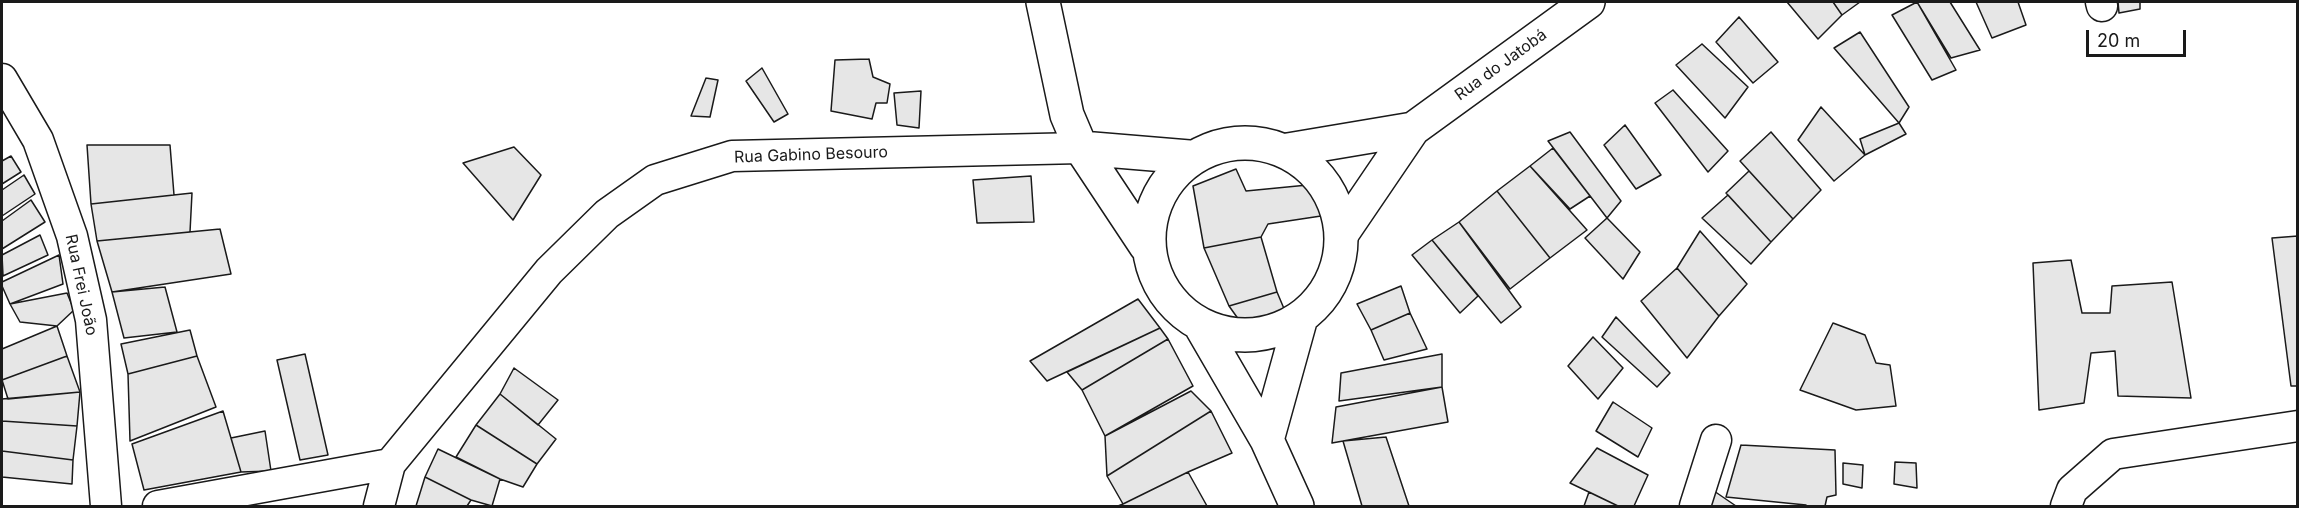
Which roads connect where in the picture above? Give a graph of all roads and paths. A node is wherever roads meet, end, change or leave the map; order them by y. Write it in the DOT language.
graph roads {
  1 [pos="1043,2"];
  2 [pos="1588,2"];
  3 [pos="2,79"];
  4 [pos="1413,129"];
  5 [pos="1080,148"];
  6 [pos="1288,150"];
  7 [pos="1189,157"];
  8 [pos="1343,232"];
  9 [pos="1146,246"];
  10 [pos="1300,321"];
  11 [pos="1202,328"];
  12 [pos="2298,426"];
  13 [pos="1267,440"];
  14 [pos="1716,440"];
  15 [pos="390,464"];
  16 [pos="106,507"];
  17 [pos="158,507"];
  18 [pos="379,507"];
  19 [pos="1297,507"];
  20 [pos="1695,507"];
  21 [pos="2066,507"];
  1 -- 5 [label="main road"];
  2 -- 4 [label="main road, Rua do Jatobá"];
  3 -- 16 [label="street, Rua Frei João"];
  4 -- 6 [label="main road, Rua do Jatobá"];
  4 -- 8 [label="main road, Rua do Jatobá"];
  5 -- 7 [label="main road"];
  5 -- 9 [label="main road"];
  5 -- 15 [label="street, Rua Gabino Besouro"];
  6 -- 7 [label="main road"];
  6 -- 8 [label="main road"];
  7 -- 9 [label="main road"];
  8 -- 10 [label="main road"];
  9 -- 11 [label="main road"];
  10 -- 11 [label="main road"];
  10 -- 13 [label="main road"];
  11 -- 13 [label="main road"];
  12 -- 21 [label="street"];
  13 -- 19 [label="main road"];
  14 -- 20 [label="street"];
  15 -- 17 [label="street"];
  15 -- 18 [label="street, Rua Gabino Besouro"];
}
